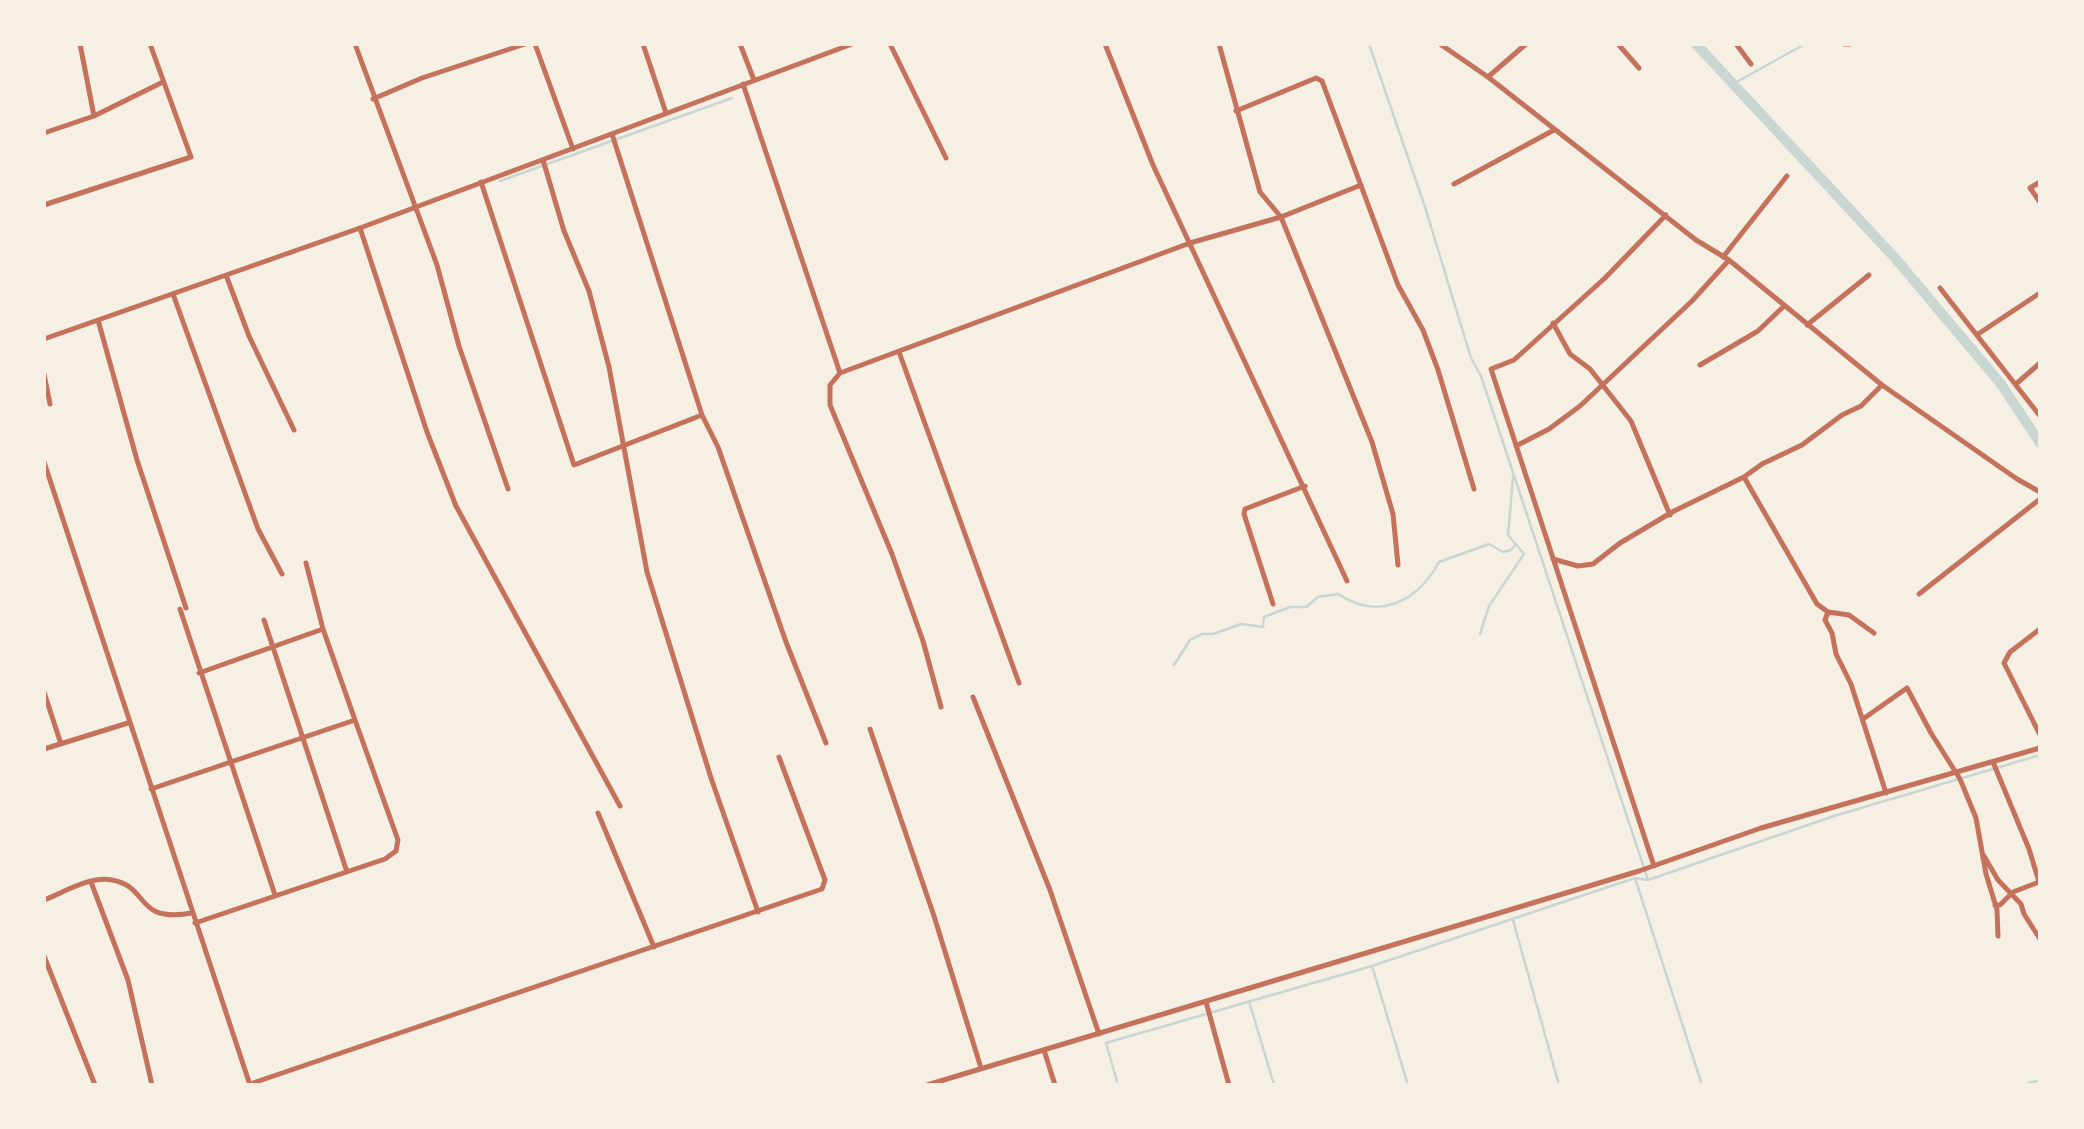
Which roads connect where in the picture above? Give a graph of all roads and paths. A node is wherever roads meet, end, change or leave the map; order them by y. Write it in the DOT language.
graph roads {
  1 [pos="80,44"];
  2 [pos="150,44"];
  3 [pos="355,44"];
  4 [pos="525,44"];
  5 [pos="535,44"];
  6 [pos="643,44"];
  7 [pos="740,44"];
  8 [pos="852,44"];
  9 [pos="890,44"];
  10 [pos="1105,44"];
  11 [pos="1219,44"];
  12 [pos="1440,44"];
  13 [pos="1527,44"];
  14 [pos="1618,44"];
  15 [pos="1736,44"];
  16 [pos="1844,44"];
  17 [pos="1850,44"];
  18 [pos="1751,64"];
  19 [pos="1639,68"];
  20 [pos="1488,77"];
  21 [pos="754,80"];
  22 [pos="163,82"];
  23 [pos="743,85"];
  24 [pos="373,99"];
  25 [pos="1236,111"];
  26 [pos="666,113"];
  27 [pos="94,116"];
  28 [pos="1555,130"];
  29 [pos="44,133"];
  30 [pos="612,134"];
  31 [pos="573,149"];
  32 [pos="946,158"];
  33 [pos="543,160"];
  34 [pos="1787,176"];
  35 [pos="481,182"];
  36 [pos="2040,182"];
  37 [pos="1454,184"];
  38 [pos="1361,185"];
  39 [pos="2040,202"];
  40 [pos="44,205"];
  41 [pos="414,206"];
  42 [pos="1665,215"];
  43 [pos="1281,217"];
  44 [pos="360,228"];
  45 [pos="1189,243"];
  46 [pos="1726,259"];
  47 [pos="226,275"];
  48 [pos="1869,275"];
  49 [pos="1940,288"];
  50 [pos="2040,293"];
  51 [pos="173,294"];
  52 [pos="1784,306"];
  53 [pos="98,320"];
  54 [pos="1553,323"];
  55 [pos="1807,325"];
  56 [pos="1978,334"];
  57 [pos="44,339"];
  58 [pos="899,352"];
  59 [pos="2040,363"];
  60 [pos="1700,365"];
  61 [pos="840,373"];
  62 [pos="44,374"];
  63 [pos="1882,384"];
  64 [pos="2016,384"];
  65 [pos="1601,385"];
  66 [pos="50,404"];
  67 [pos="702,415"];
  68 [pos="2040,416"];
  69 [pos="294,430"];
  70 [pos="624,444"];
  71 [pos="1516,446"];
  72 [pos="44,462"];
  73 [pos="1744,478"];
  74 [pos="1305,486"];
  75 [pos="508,489"];
  76 [pos="1474,489"];
  77 [pos="2040,492"];
  78 [pos="2040,499"];
  79 [pos="1670,515"];
  80 [pos="1553,559"];
  81 [pos="306,563"];
  82 [pos="1398,565"];
  83 [pos="282,574"];
  84 [pos="1347,581"];
  85 [pos="1919,594"];
  86 [pos="1273,604"];
  87 [pos="1828,612"];
  88 [pos="264,620"];
  89 [pos="323,629"];
  90 [pos="2040,629"];
  91 [pos="1874,633"];
  92 [pos="273,647"];
  93 [pos="199,673"];
  94 [pos="1020,683"];
  95 [pos="44,692"];
  96 [pos="973,697"];
  97 [pos="941,707"];
  98 [pos="1863,719"];
  99 [pos="355,720"];
  100 [pos="128,723"];
  101 [pos="870,729"];
  102 [pos="2040,735"];
  103 [pos="301,738"];
  104 [pos="826,743"];
  105 [pos="61,744"];
  106 [pos="2040,748"];
  107 [pos="44,749"];
  108 [pos="779,757"];
  109 [pos="230,762"];
  110 [pos="1993,762"];
  111 [pos="1956,772"];
  112 [pos="151,789"];
  113 [pos="1886,793"];
  114 [pos="620,806"];
  115 [pos="598,813"];
  116 [pos="1981,850"];
  117 [pos="1654,866"];
  118 [pos="347,872"];
  119 [pos="2040,881"];
  120 [pos="91,882"];
  121 [pos="2012,893"];
  122 [pos="275,895"];
  123 [pos="44,900"];
  124 [pos="1996,905"];
  125 [pos="758,912"];
  126 [pos="192,913"];
  127 [pos="195,923"];
  128 [pos="1998,936"];
  129 [pos="2040,939"];
  130 [pos="654,947"];
  131 [pos="44,956"];
  132 [pos="1206,1002"];
  133 [pos="1099,1034"];
  134 [pos="1044,1050"];
  135 [pos="981,1068"];
  136 [pos="250,1084"];
  137 [pos="95,1085"];
  138 [pos="152,1085"];
  139 [pos="927,1085"];
  140 [pos="1055,1085"];
  141 [pos="1229,1085"];
  1 -- 27 [label="street"];
  2 -- 22 [label="street"];
  3 -- 24 [label="street"];
  4 -- 24 [label="street"];
  5 -- 31 [label="street"];
  6 -- 26 [label="street"];
  7 -- 21 [label="street"];
  8 -- 21 [label="street"];
  9 -- 32 [label="street"];
  10 -- 45 [label="street"];
  11 -- 25 [label="street"];
  12 -- 20 [label="street"];
  13 -- 20 [label="street"];
  14 -- 19 [label="street"];
  15 -- 18 [label="street"];
  16 -- 17 [label="street"];
  20 -- 28 [label="street"];
  21 -- 23 [label="street"];
  22 -- 27 [label="street"];
  22 -- 40 [label="street"];
  23 -- 26 [label="street"];
  23 -- 61 [label="street"];
  24 -- 41 [label="street"];
  25 -- 38 [label="street"];
  25 -- 43 [label="street"];
  26 -- 30 [label="street"];
  27 -- 29 [label="street"];
  28 -- 37 [label="street"];
  28 -- 42 [label="street"];
  30 -- 31 [label="street"];
  30 -- 67 [label="street"];
  31 -- 33 [label="street"];
  33 -- 35 [label="street"];
  33 -- 70 [label="street"];
  34 -- 46 [label="street"];
  35 -- 41 [label="street"];
  35 -- 70 [label="street"];
  36 -- 39 [label="street"];
  38 -- 43 [label="street"];
  38 -- 76 [label="street"];
  41 -- 44 [label="street"];
  41 -- 75 [label="street"];
  42 -- 46 [label="street"];
  42 -- 54 [label="street"];
  43 -- 45 [label="street"];
  43 -- 82 [label="street"];
  44 -- 47 [label="street"];
  44 -- 114 [label="street"];
  45 -- 58 [label="street"];
  45 -- 74 [label="street"];
  46 -- 52 [label="street"];
  46 -- 65 [label="street"];
  47 -- 51 [label="street"];
  47 -- 69 [label="street"];
  48 -- 55 [label="street"];
  49 -- 56 [label="street"];
  50 -- 56 [label="street"];
  51 -- 53 [label="street"];
  51 -- 83 [label="street"];
  52 -- 55 [label="street"];
  52 -- 60 [label="street"];
  53 -- 57 [label="street"];
  53 -- 93 [label="street"];
  54 -- 65 [label="street"];
  54 -- 71 [label="street"];
  55 -- 63 [label="street"];
  56 -- 64 [label="street"];
  58 -- 61 [label="street"];
  58 -- 94 [label="street"];
  59 -- 64 [label="street"];
  61 -- 97 [label="street"];
  62 -- 66 [label="street"];
  63 -- 73 [label="street"];
  63 -- 77 [label="street"];
  64 -- 68 [label="street"];
  65 -- 71 [label="street"];
  65 -- 79 [label="street"];
  67 -- 70 [label="street"];
  67 -- 104 [label="street"];
  70 -- 125 [label="street"];
  71 -- 80 [label="street"];
  72 -- 100 [label="street"];
  73 -- 79 [label="street"];
  73 -- 87 [label="street"];
  74 -- 84 [label="street"];
  74 -- 86 [label="street"];
  78 -- 85 [label="street"];
  79 -- 80 [label="street"];
  80 -- 117 [label="street"];
  81 -- 89 [label="street"];
  87 -- 91 [label="street"];
  87 -- 98 [label="street"];
  88 -- 92 [label="street"];
  89 -- 92 [label="street"];
  89 -- 99 [label="street"];
  90 -- 102 [label="street"];
  92 -- 93 [label="street"];
  92 -- 103 [label="street"];
  93 -- 109 [label="street"];
  95 -- 105 [label="street"];
  96 -- 133 [label="street"];
  98 -- 111 [label="street"];
  98 -- 113 [label="street"];
  99 -- 103 [label="street"];
  99 -- 118 [label="street"];
  100 -- 105 [label="street"];
  100 -- 112 [label="street"];
  101 -- 135 [label="street"];
  103 -- 109 [label="street"];
  103 -- 118 [label="street"];
  105 -- 107 [label="street"];
  106 -- 110 [label="street"];
  108 -- 125 [label="street"];
  109 -- 112 [label="street"];
  109 -- 122 [label="street"];
  110 -- 111 [label="street"];
  110 -- 119 [label="street"];
  111 -- 113 [label="street"];
  111 -- 116 [label="street"];
  112 -- 126 [label="street"];
  113 -- 117 [label="street"];
  115 -- 130 [label="street"];
  116 -- 121 [label="street"];
  116 -- 124 [label="street"];
  117 -- 132 [label="street"];
  118 -- 122 [label="street"];
  119 -- 121 [label="street"];
  120 -- 123 [label="street"];
  120 -- 126 [label="street"];
  120 -- 138 [label="street"];
  121 -- 124 [label="street"];
  121 -- 129 [label="street"];
  122 -- 127 [label="street"];
  124 -- 128 [label="street"];
  125 -- 130 [label="street"];
  126 -- 127 [label="street"];
  127 -- 136 [label="street"];
  130 -- 136 [label="street"];
  131 -- 137 [label="street"];
  132 -- 133 [label="street"];
  132 -- 141 [label="street"];
  133 -- 134 [label="street"];
  134 -- 135 [label="street"];
  134 -- 140 [label="street"];
  135 -- 139 [label="street"];
}
